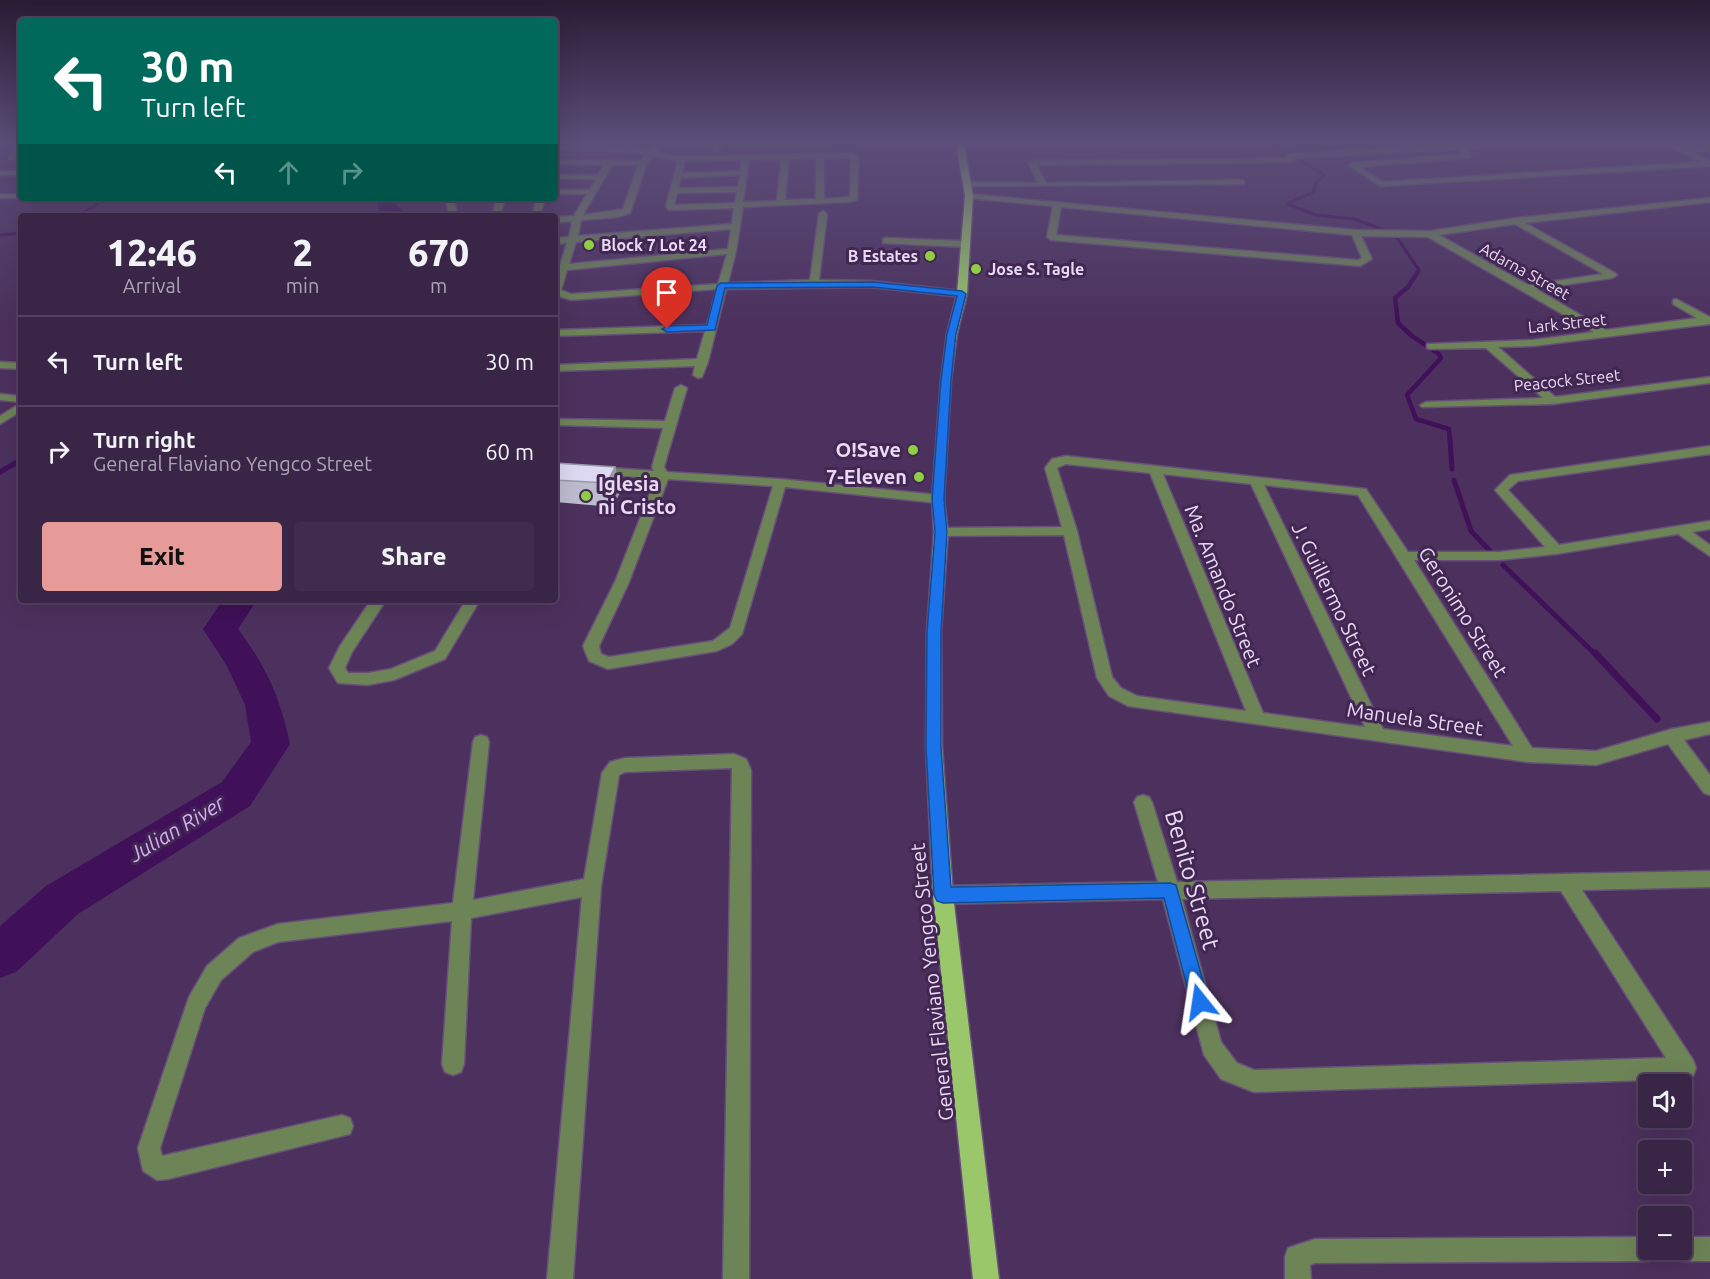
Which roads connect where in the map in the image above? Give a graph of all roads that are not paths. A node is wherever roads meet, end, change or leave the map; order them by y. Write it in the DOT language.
graph roads {
  1 [pos="586,203"];
  2 [pos="630,203"];
  3 [pos="671,203"];
  4 [pos="739,203"];
  5 [pos="798,203"];
  6 [pos="968,203"];
  7 [pos="1028,203"];
  8 [pos="1685,203"];
  9 [pos="781,204"];
  10 [pos="738,206"];
  11 [pos="1057,206"];
  12 [pos="823,214"];
  13 [pos="577,218"];
  14 [pos="558,220"];
  15 [pos="1516,221"];
  16 [pos="735,226"];
  17 [pos="1355,233"];
  18 [pos="1430,234"];
  19 [pos="573,239"];
  20 [pos="558,241"];
  21 [pos="886,241"];
  22 [pos="965,244"];
  23 [pos="732,251"];
  24 [pos="559,268"];
  25 [pos="814,284"];
  26 [pos="721,286"];
  27 [pos="1527,288"];
  28 [pos="558,292"];
  29 [pos="962,294"];
  30 [pos="1676,302"];
  31 [pos="1708,321"];
  32 [pos="711,328"];
  33 [pos="558,333"];
  34 [pos="1605,334"];
  35 [pos="1488,344"];
  36 [pos="1431,346"];
  37 [pos="703,362"];
  38 [pos="0,364"];
  39 [pos="18,366"];
  40 [pos="558,368"];
  41 [pos="698,375"];
  42 [pos="1710,380"];
  43 [pos="681,388"];
  44 [pos="0,397"];
  45 [pos="18,399"];
  46 [pos="1553,401"];
  47 [pos="1426,405"];
  48 [pos="18,408"];
  49 [pos="0,421"];
  50 [pos="558,422"];
  51 [pos="671,425"];
  52 [pos="1710,450"];
  53 [pos="558,468"];
  54 [pos="1154,468"];
  55 [pos="663,476"];
  56 [pos="1255,480"];
  57 [pos="780,483"];
  58 [pos="938,499"];
  59 [pos="1710,525"];
  60 [pos="1680,530"];
  61 [pos="1070,531"];
  62 [pos="941,532"];
  63 [pos="1556,550"];
  64 [pos="1710,552"];
  65 [pos="1404,556"];
  66 [pos="377,603"];
  67 [pos="471,603"];
  68 [pos="1257,719"];
  69 [pos="1710,728"];
  70 [pos="1377,734"];
  71 [pos="1672,736"];
  72 [pos="481,742"];
  73 [pos="1527,755"];
  74 [pos="1710,788"];
  75 [pos="1143,802"];
  76 [pos="1710,879"];
  77 [pos="1566,882"];
  78 [pos="592,886"];
  79 [pos="1170,890"];
  80 [pos="943,895"];
  81 [pos="462,911"];
  82 [pos="453,1064"];
  83 [pos="342,1126"];
  84 [pos="1638,1249"];
  85 [pos="1692,1249"];
  86 [pos="1710,1249"];
  87 [pos="560,1279"];
  88 [pos="736,1279"];
  89 [pos="986,1279"];
  90 [pos="1299,1279"];
  1 -- 13 [label="street"];
  2 -- 13 [label="street"];
  3 -- 10 [label="street"];
  4 -- 10 [label="street"];
  5 -- 9 [label="street"];
  6 -- 22 [label="main road, General Flaviano Yengco Street"];
  7 -- 11 [label="street"];
  8 -- 15 [label="street"];
  9 -- 10 [label="street"];
  10 -- 16 [label="street"];
  11 -- 17 [label="street"];
  11 -- 17 [label="street"];
  12 -- 25 [label="street"];
  13 -- 14 [label="street"];
  13 -- 19 [label="street"];
  15 -- 18 [label="street"];
  15 -- 27 [label="street"];
  16 -- 19 [label="street"];
  16 -- 23 [label="street"];
  17 -- 18 [label="street"];
  18 -- 27 [label="street, Adarna Street"];
  19 -- 20 [label="street"];
  19 -- 24 [label="street"];
  21 -- 22 [label="street"];
  22 -- 29 [label="main road, General Flaviano Yengco Street"];
  23 -- 24 [label="street"];
  23 -- 26 [label="street"];
  25 -- 26 [label="street"];
  25 -- 29 [label="street"];
  26 -- 28 [label="street"];
  26 -- 32 [label="street"];
  27 -- 34 [label="street, Adarna Street"];
  29 -- 58 [label="main road, General Flaviano Yengco Street"];
  30 -- 31 [label="street"];
  31 -- 34 [label="street, Lark Street"];
  32 -- 33 [label="street"];
  32 -- 37 [label="street"];
  34 -- 35 [label="street, Lark Street"];
  35 -- 36 [label="street, Lark Street"];
  35 -- 46 [label="street"];
  37 -- 40 [label="street"];
  37 -- 41 [label="street"];
  38 -- 39 [label="street"];
  42 -- 46 [label="street, Peacock Street"];
  43 -- 51 [label="street"];
  44 -- 45 [label="street"];
  46 -- 47 [label="street, Peacock Street"];
  48 -- 49 [label="street"];
  50 -- 51 [label="street"];
  51 -- 55 [label="street"];
  52 -- 63 [label="street"];
  53 -- 55 [label="street"];
  54 -- 56 [label="street"];
  54 -- 61 [label="street"];
  54 -- 68 [label="street, Ma. Amando Street"];
  55 -- 57 [label="street"];
  55 -- 57 [label="street"];
  56 -- 65 [label="street, Geronimo Street"];
  56 -- 70 [label="street, J. Guillermo Street"];
  57 -- 58 [label="street"];
  58 -- 62 [label="main road, General Flaviano Yengco Street"];
  59 -- 60 [label="street"];
  60 -- 63 [label="street"];
  60 -- 64 [label="street"];
  61 -- 62 [label="street"];
  61 -- 68 [label="street, Manuela Street"];
  62 -- 80 [label="main road, General Flaviano Yengco Street"];
  63 -- 65 [label="street"];
  65 -- 73 [label="street, Geronimo Street"];
  66 -- 67 [label="street"];
  68 -- 70 [label="street, Manuela Street"];
  69 -- 71 [label="street, Manuela Street"];
  70 -- 73 [label="street, Manuela Street"];
  71 -- 73 [label="street, Manuela Street"];
  71 -- 74 [label="street"];
  72 -- 81 [label="street"];
  75 -- 79 [label="street, Benito Street"];
  76 -- 77 [label="street"];
  77 -- 79 [label="street"];
  77 -- 79 [label="street, Benito Street"];
  78 -- 81 [label="street"];
  78 -- 87 [label="street"];
  78 -- 88 [label="street"];
  79 -- 80 [label="street"];
  80 -- 89 [label="main road, General Flaviano Yengco Street"];
  81 -- 82 [label="street"];
  81 -- 83 [label="street"];
  84 -- 90 [label="street"];
  85 -- 86 [label="street"];
}
